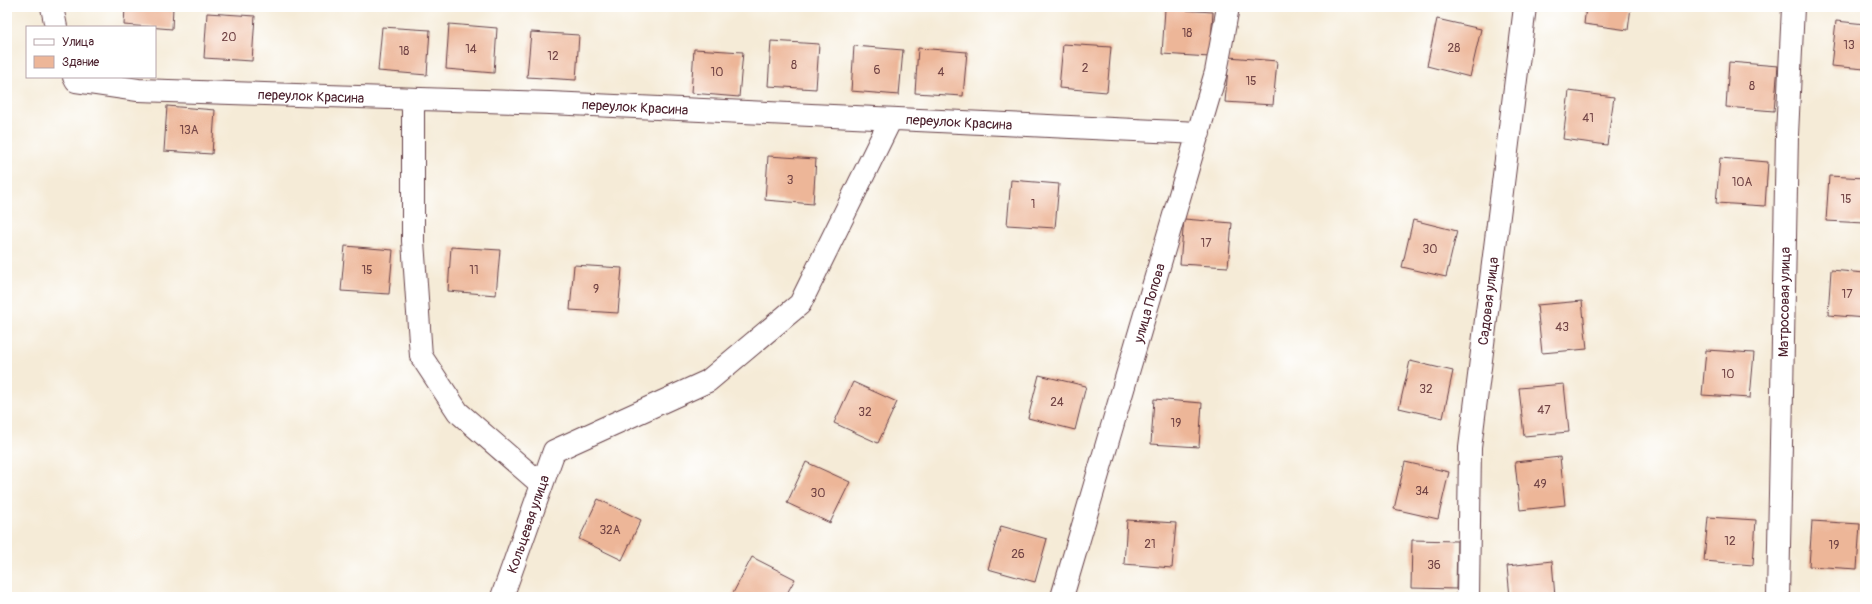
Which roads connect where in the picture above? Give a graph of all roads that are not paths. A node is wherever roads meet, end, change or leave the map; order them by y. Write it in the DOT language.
graph roads {
  1 [pos="52,7"];
  2 [pos="1228,7"];
  3 [pos="1525,7"];
  4 [pos="1793,7"];
  5 [pos="56,26"];
  6 [pos="74,78"];
  7 [pos="413,99"];
  8 [pos="891,119"];
  9 [pos="1199,133"];
  10 [pos="542,485"];
  11 [pos="502,597"];
  12 [pos="1062,597"];
  13 [pos="1468,597"];
  14 [pos="1778,597"];
  1 -- 5 [label="street"];
  2 -- 9 [label="street, улица Попова"];
  3 -- 13 [label="street, Садовая улица"];
  4 -- 14 [label="street, Матросовая улица"];
  6 -- 7 [label="street, переулок Красина"];
  7 -- 8 [label="street, переулок Красина"];
  7 -- 10 [label="street"];
  8 -- 9 [label="street, переулок Красина"];
  8 -- 10 [label="street, Кольцевая улица"];
  9 -- 12 [label="street, улица Попова"];
  10 -- 11 [label="street, Кольцевая улица"];
}
